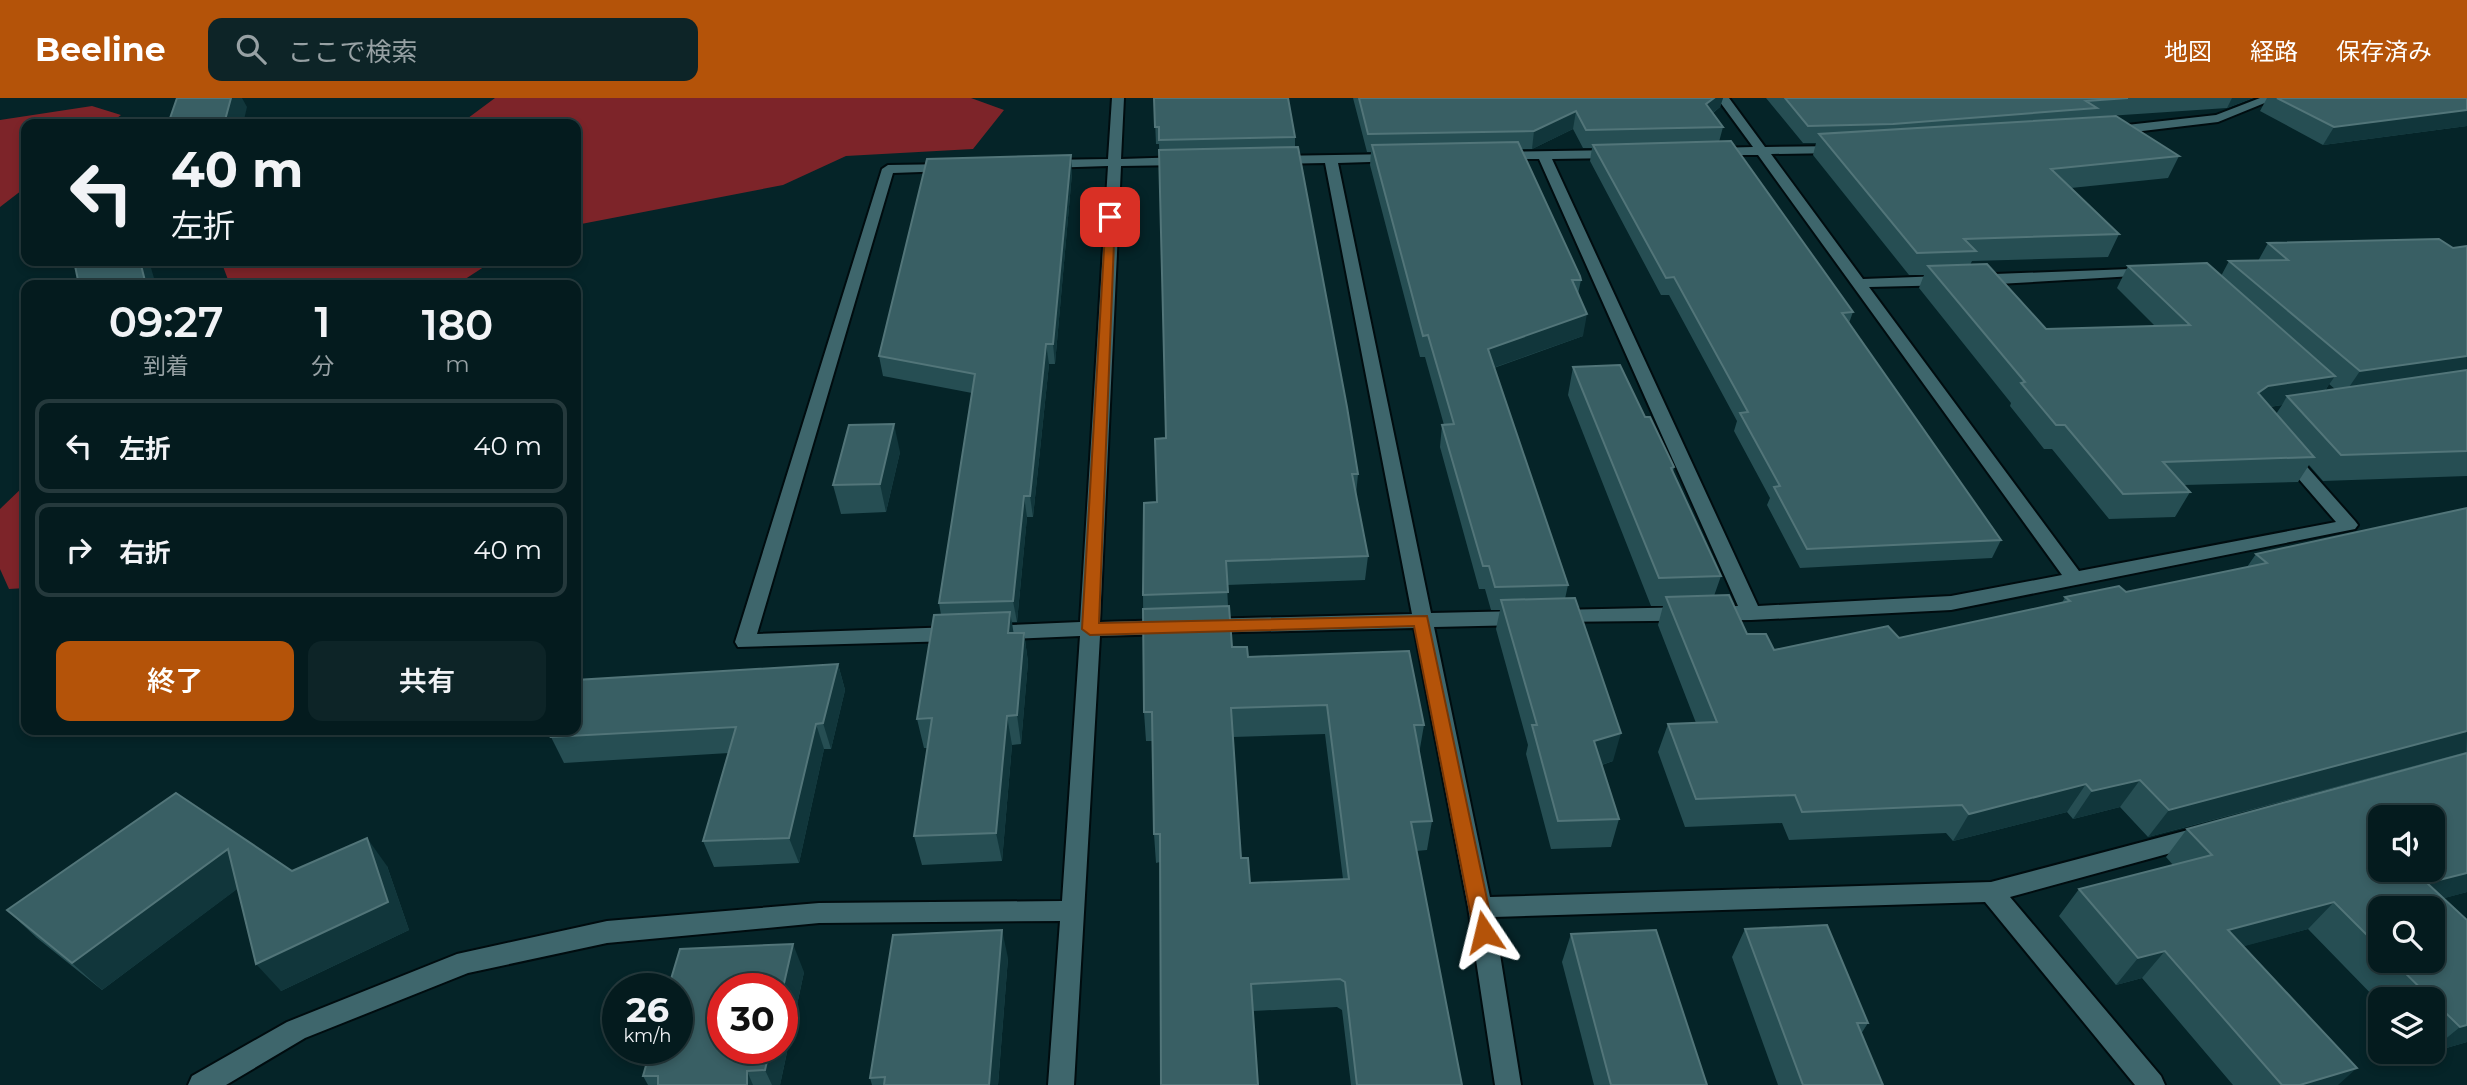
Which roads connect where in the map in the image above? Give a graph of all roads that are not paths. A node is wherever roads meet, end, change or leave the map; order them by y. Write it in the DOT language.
graph roads {
  1 [pos="1118,98"];
  2 [pos="1723,98"];
  3 [pos="2272,98"];
  4 [pos="2101,132"];
  5 [pos="1846,149"];
  6 [pos="1762,151"];
  7 [pos="1694,153"];
  8 [pos="1626,154"];
  9 [pos="1544,155"];
  10 [pos="1478,156"];
  11 [pos="1411,157"];
  12 [pos="1331,159"];
  13 [pos="1263,160"];
  14 [pos="1194,161"];
  15 [pos="1112,162"];
  16 [pos="1033,165"];
  17 [pos="968,166"];
  18 [pos="2174,269"];
  19 [pos="1858,283"];
  20 [pos="2271,437"];
  21 [pos="2074,579"];
  22 [pos="1751,613"];
  23 [pos="1421,620"];
  24 [pos="1090,629"];
  25 [pos="2229,828"];
  26 [pos="1991,892"];
  27 [pos="1480,906"];
  28 [pos="1073,911"];
  29 [pos="201,1085"];
  30 [pos="1061,1085"];
  31 [pos="1508,1085"];
  32 [pos="2152,1085"];
  1 -- 15 [label="street"];
  2 -- 6 [label="street"];
  3 -- 4 [label="street"];
  5 -- 6 [label="street"];
  6 -- 7 [label="street"];
  6 -- 19 [label="street"];
  8 -- 9 [label="street"];
  9 -- 10 [label="street"];
  9 -- 22 [label="street"];
  11 -- 12 [label="street"];
  12 -- 13 [label="street"];
  12 -- 23 [label="street"];
  14 -- 15 [label="street"];
  15 -- 16 [label="street"];
  15 -- 24 [label="street"];
  17 -- 24 [label="street"];
  18 -- 19 [label="street"];
  19 -- 21 [label="street"];
  20 -- 21 [label="street"];
  21 -- 22 [label="street"];
  22 -- 23 [label="street"];
  23 -- 24 [label="street"];
  23 -- 27 [label="street"];
  24 -- 28 [label="street"];
  25 -- 26 [label="street"];
  26 -- 27 [label="street"];
  26 -- 32 [label="street"];
  27 -- 31 [label="street"];
  28 -- 29 [label="street"];
  28 -- 30 [label="street"];
}
